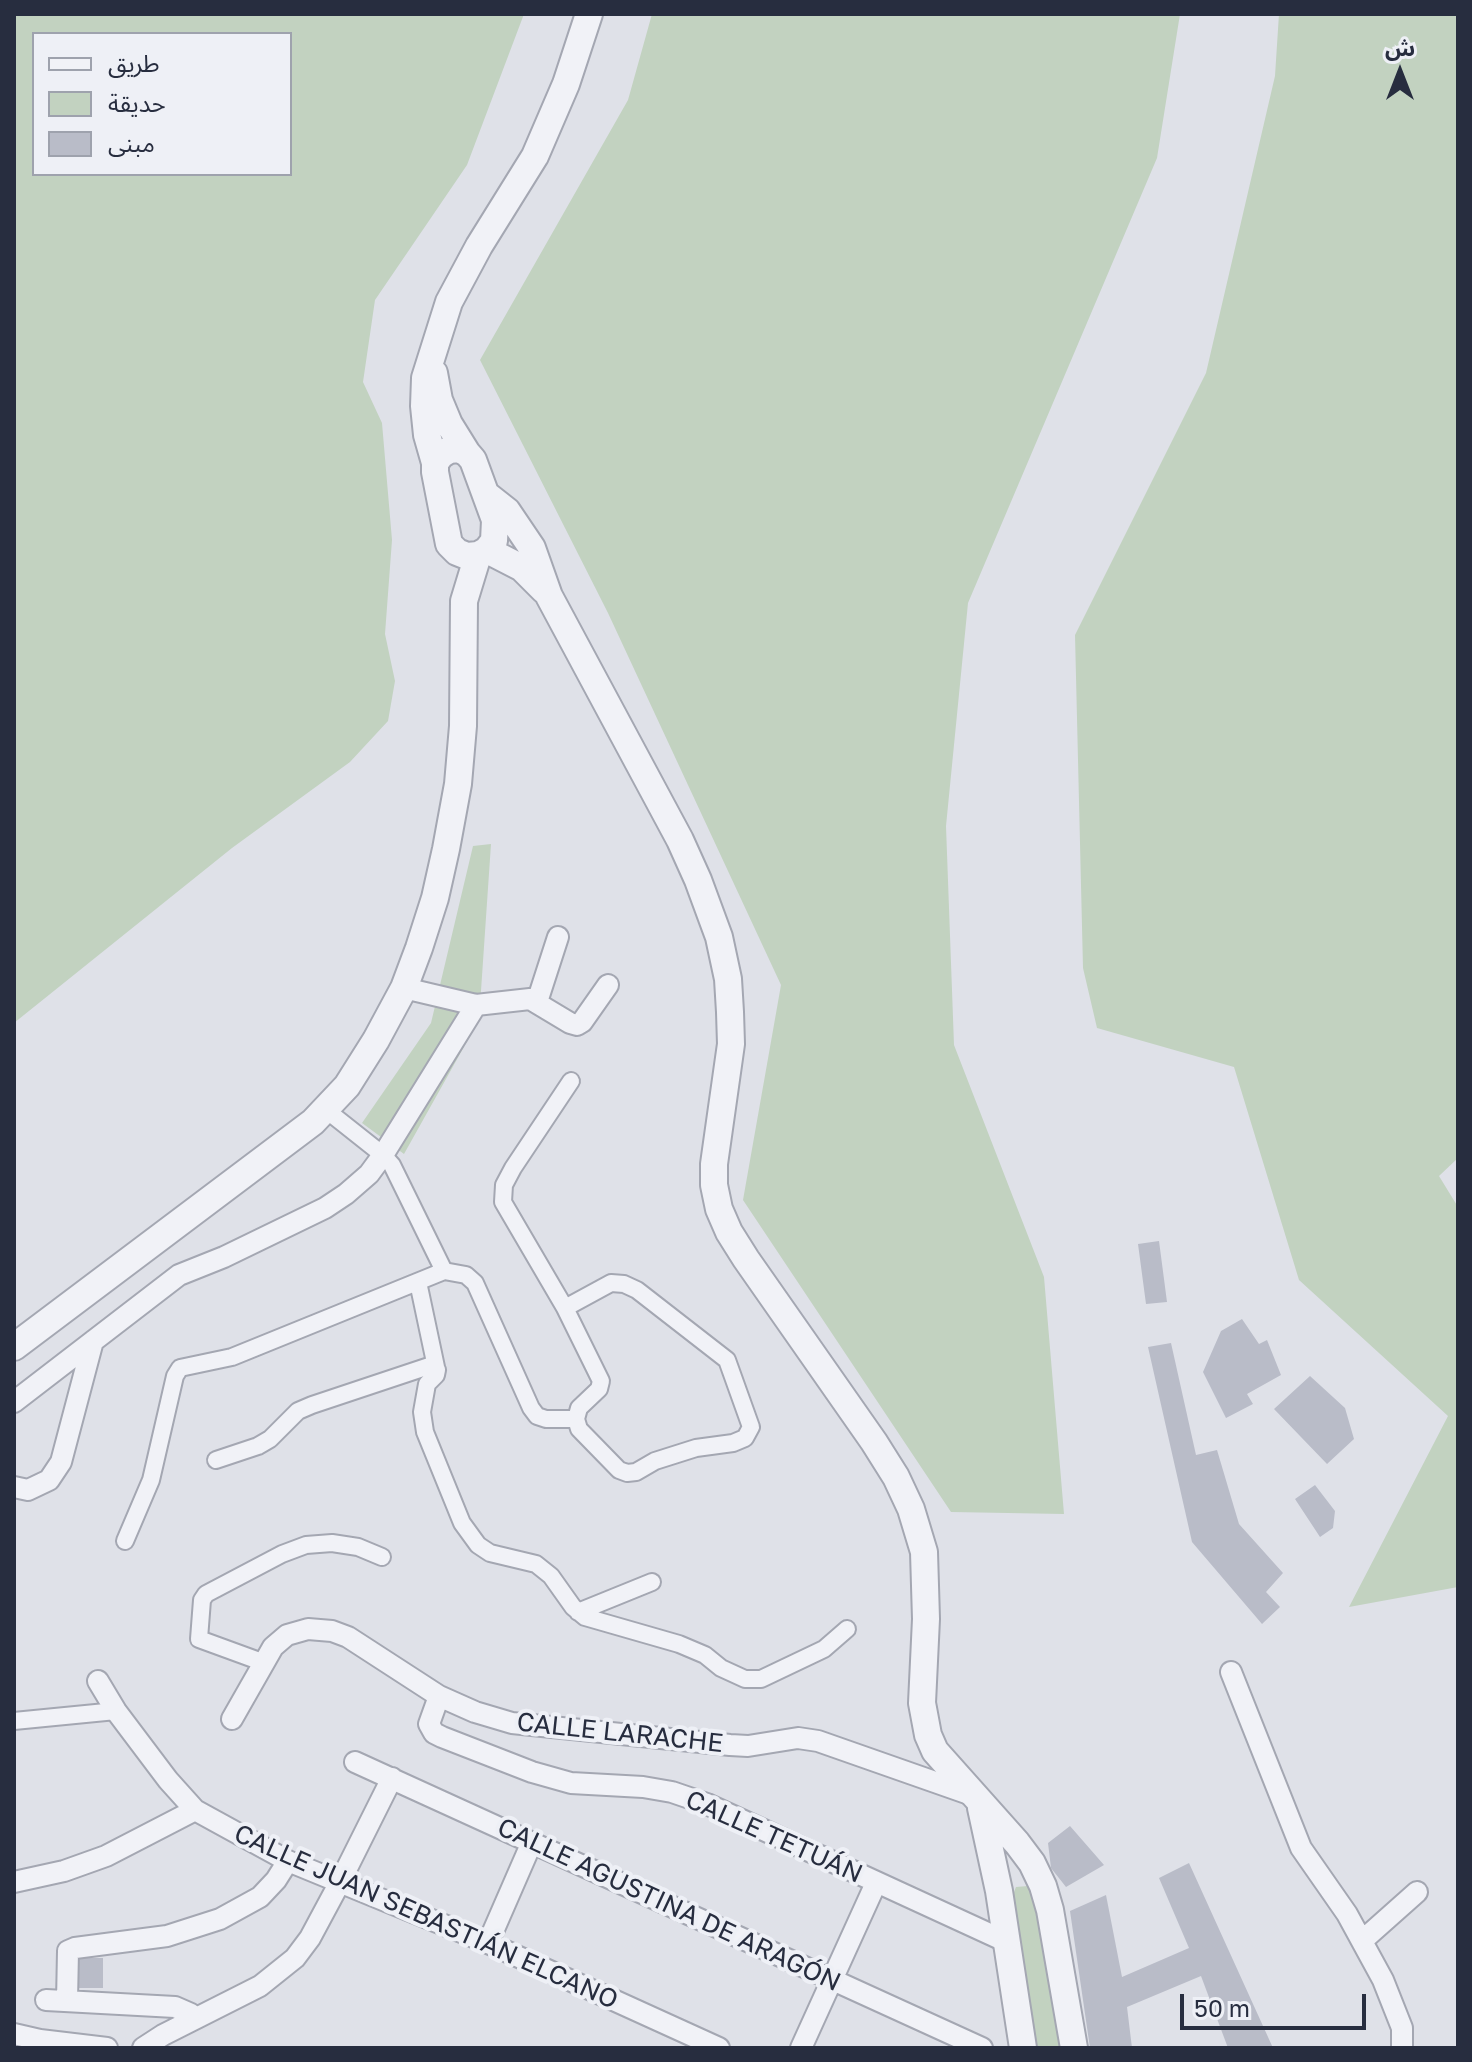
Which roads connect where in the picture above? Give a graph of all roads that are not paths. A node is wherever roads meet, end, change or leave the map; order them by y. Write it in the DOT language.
graph roads {
  1 [pos="589,14"];
  2 [pos="433,350"];
  3 [pos="467,453"];
  4 [pos="435,463"];
  5 [pos="488,496"];
  6 [pos="449,544"];
  7 [pos="482,553"];
  8 [pos="549,596"];
  9 [pos="462,616"];
  10 [pos="558,937"];
  11 [pos="608,985"];
  12 [pos="404,988"];
  13 [pos="537,1002"];
  14 [pos="476,1005"];
  15 [pos="571,1081"];
  16 [pos="325,1109"];
  17 [pos="383,1155"];
  18 [pos="444,1271"];
  19 [pos="418,1282"];
  20 [pos="565,1308"];
  21 [pos="93,1341"];
  22 [pos="14,1347"];
  23 [pos="436,1367"];
  24 [pos="14,1402"];
  25 [pos="576,1419"];
  26 [pos="216,1460"];
  27 [pos="14,1487"];
  28 [pos="125,1541"];
  29 [pos="382,1557"];
  30 [pos="652,1582"];
  31 [pos="578,1612"];
  32 [pos="847,1629"];
  33 [pos="262,1662"];
  34 [pos="1231,1672"];
  35 [pos="98,1681"];
  36 [pos="439,1696"];
  37 [pos="116,1711"];
  38 [pos="232,1719"];
  39 [pos="14,1721"];
  40 [pos="355,1762"];
  41 [pos="392,1778"];
  42 [pos="976,1800"];
  43 [pos="195,1810"];
  44 [pos="532,1842"];
  45 [pos="288,1861"];
  46 [pos="14,1882"];
  47 [pos="340,1882"];
  48 [pos="876,1883"];
  49 [pos="1417,1892"];
  50 [pos="1363,1940"];
  51 [pos="1007,1942"];
  52 [pos="488,1943"];
  53 [pos="832,1979"];
  54 [pos="46,2000"];
  55 [pos="67,2001"];
  56 [pos="194,2019"];
  57 [pos="14,2034"];
  58 [pos="107,2048"];
  59 [pos="143,2048"];
  60 [pos="719,2048"];
  61 [pos="801,2048"];
  62 [pos="982,2048"];
  63 [pos="1023,2048"];
  64 [pos="1074,2048"];
  65 [pos="1402,2048"];
  1 -- 2 [label="street"];
  2 -- 3 [label="street"];
  2 -- 4 [label="street"];
  3 -- 4 [label="street"];
  3 -- 5 [label="street"];
  4 -- 6 [label="street"];
  5 -- 7 [label="street"];
  5 -- 8 [label="street"];
  6 -- 7 [label="street"];
  6 -- 9 [label="street"];
  7 -- 8 [label="street"];
  7 -- 9 [label="street"];
  8 -- 42 [label="street"];
  9 -- 12 [label="street"];
  10 -- 13 [label="street"];
  11 -- 13 [label="street"];
  12 -- 14 [label="street"];
  12 -- 16 [label="street"];
  13 -- 14 [label="street"];
  14 -- 17 [label="street"];
  15 -- 20 [label="street"];
  16 -- 17 [label="street"];
  16 -- 22 [label="street"];
  17 -- 18 [label="street"];
  17 -- 21 [label="street"];
  18 -- 19 [label="street"];
  18 -- 25 [label="street"];
  19 -- 23 [label="street"];
  19 -- 28 [label="street"];
  20 -- 25 [label="street"];
  20 -- 25 [label="street"];
  21 -- 24 [label="street"];
  21 -- 27 [label="street"];
  23 -- 26 [label="street"];
  23 -- 31 [label="street"];
  29 -- 33 [label="street"];
  30 -- 31 [label="street"];
  31 -- 32 [label="street"];
  33 -- 36 [label="street, CALLE LARACHE"];
  33 -- 38 [label="street, CALLE LARACHE"];
  34 -- 50 [label="street"];
  35 -- 37 [label="street, CALLE JUAN SEBASTIÁN ELCANO"];
  36 -- 42 [label="street, CALLE LARACHE"];
  36 -- 48 [label="street, CALLE TETUÁN"];
  37 -- 39 [label="street"];
  37 -- 43 [label="street, CALLE JUAN SEBASTIÁN ELCANO"];
  40 -- 41 [label="street, CALLE AGUSTINA DE ARAGÓN"];
  41 -- 44 [label="street, CALLE AGUSTINA DE ARAGÓN"];
  41 -- 47 [label="street"];
  42 -- 51 [label="street"];
  42 -- 64 [label="street"];
  43 -- 45 [label="street, CALLE JUAN SEBASTIÁN ELCANO"];
  43 -- 46 [label="street"];
  44 -- 52 [label="street"];
  44 -- 53 [label="street, CALLE AGUSTINA DE ARAGÓN"];
  45 -- 47 [label="street, CALLE JUAN SEBASTIÁN ELCANO"];
  45 -- 55 [label="street"];
  47 -- 52 [label="street, CALLE JUAN SEBASTIÁN ELCANO"];
  47 -- 56 [label="street"];
  48 -- 51 [label="street, CALLE TETUÁN"];
  48 -- 53 [label="street"];
  49 -- 50 [label="street"];
  50 -- 65 [label="street"];
  51 -- 63 [label="street"];
  52 -- 60 [label="street, CALLE JUAN SEBASTIÁN ELCANO"];
  53 -- 61 [label="street"];
  53 -- 62 [label="street, CALLE AGUSTINA DE ARAGÓN"];
  54 -- 55 [label="street"];
  55 -- 56 [label="street"];
  56 -- 59 [label="street"];
  57 -- 58 [label="street"];
}
